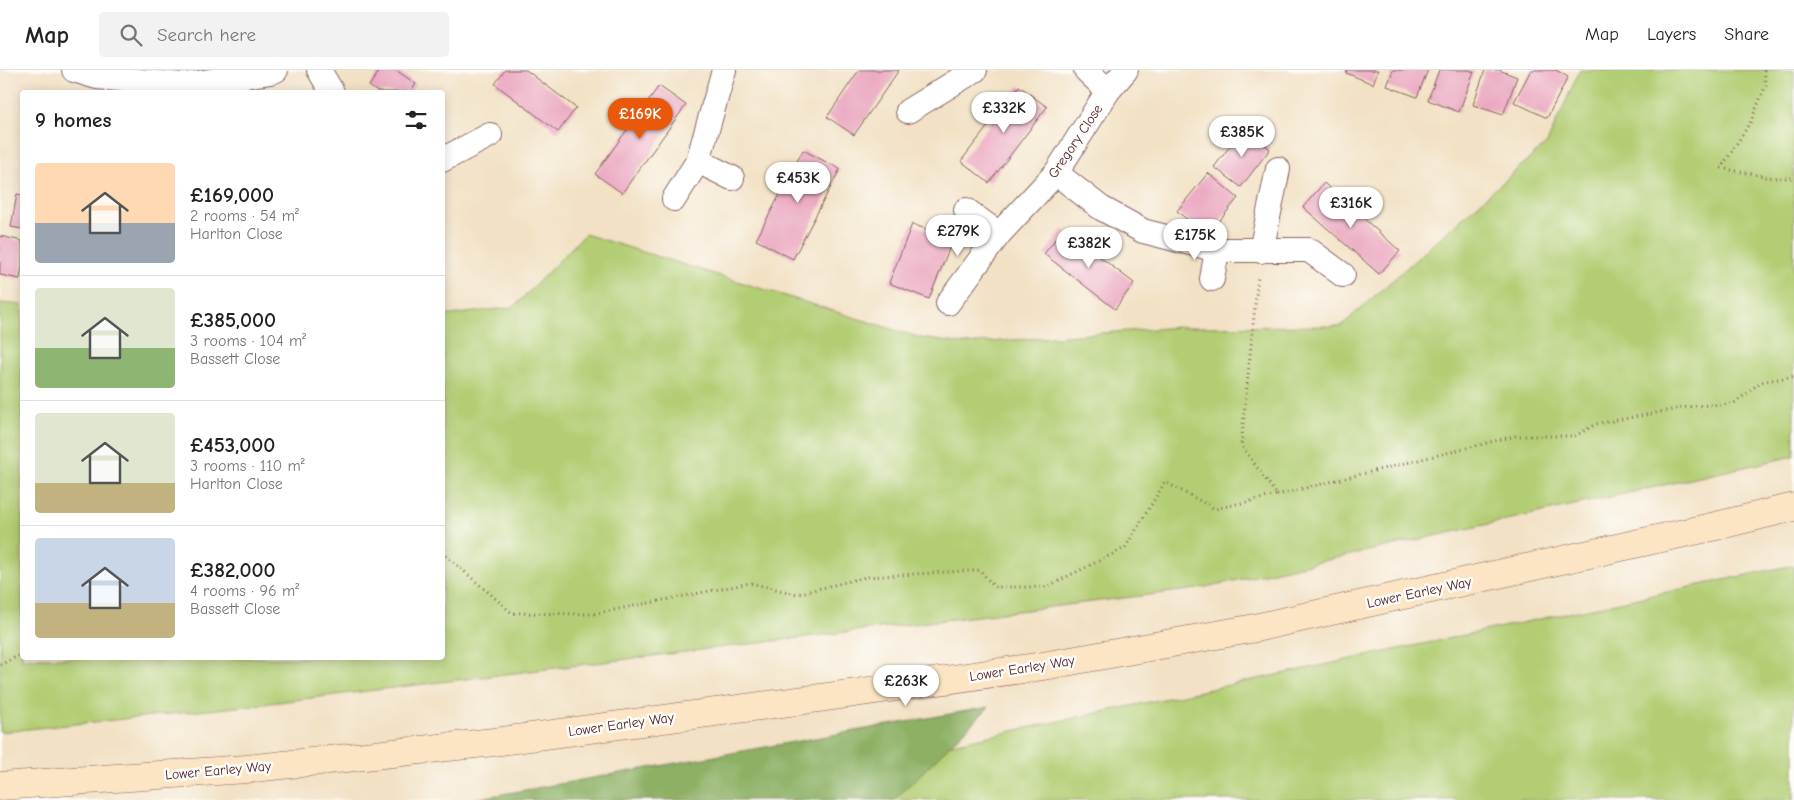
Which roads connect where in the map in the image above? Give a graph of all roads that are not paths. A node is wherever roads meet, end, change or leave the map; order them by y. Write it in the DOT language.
graph roads {
  1 [pos="74,70"];
  2 [pos="276,70"];
  3 [pos="319,70"];
  4 [pos="724,70"];
  5 [pos="975,70"];
  6 [pos="1086,70"];
  7 [pos="1126,70"];
  8 [pos="98,85"];
  9 [pos="331,90"];
  10 [pos="1108,91"];
  11 [pos="908,111"];
  12 [pos="490,135"];
  13 [pos="445,158"];
  14 [pos="698,161"];
  15 [pos="1278,169"];
  16 [pos="1056,173"];
  17 [pos="732,178"];
  18 [pos="674,199"];
  19 [pos="966,210"];
  20 [pos="1000,234"];
  21 [pos="1216,250"];
  22 [pos="1261,251"];
  23 [pos="1343,275"];
  24 [pos="1212,279"];
  25 [pos="948,303"];
  26 [pos="1794,507"];
  27 [pos="0,786"];
  1 -- 8 [label="street"];
  2 -- 8 [label="street"];
  3 -- 9 [label="street"];
  4 -- 14 [label="street"];
  5 -- 11 [label="street"];
  6 -- 10 [label="street, Gregory Close"];
  7 -- 10 [label="street, Gregory Close"];
  10 -- 16 [label="street, Gregory Close"];
  12 -- 13 [label="street"];
  14 -- 17 [label="street"];
  14 -- 18 [label="street"];
  15 -- 22 [label="street"];
  16 -- 20 [label="street, Gregory Close"];
  16 -- 21 [label="street"];
  19 -- 20 [label="street"];
  20 -- 25 [label="street, Gregory Close"];
  21 -- 22 [label="street"];
  21 -- 24 [label="street"];
  22 -- 23 [label="street"];
  26 -- 27 [label="main road, Lower Earley Way"];
}
